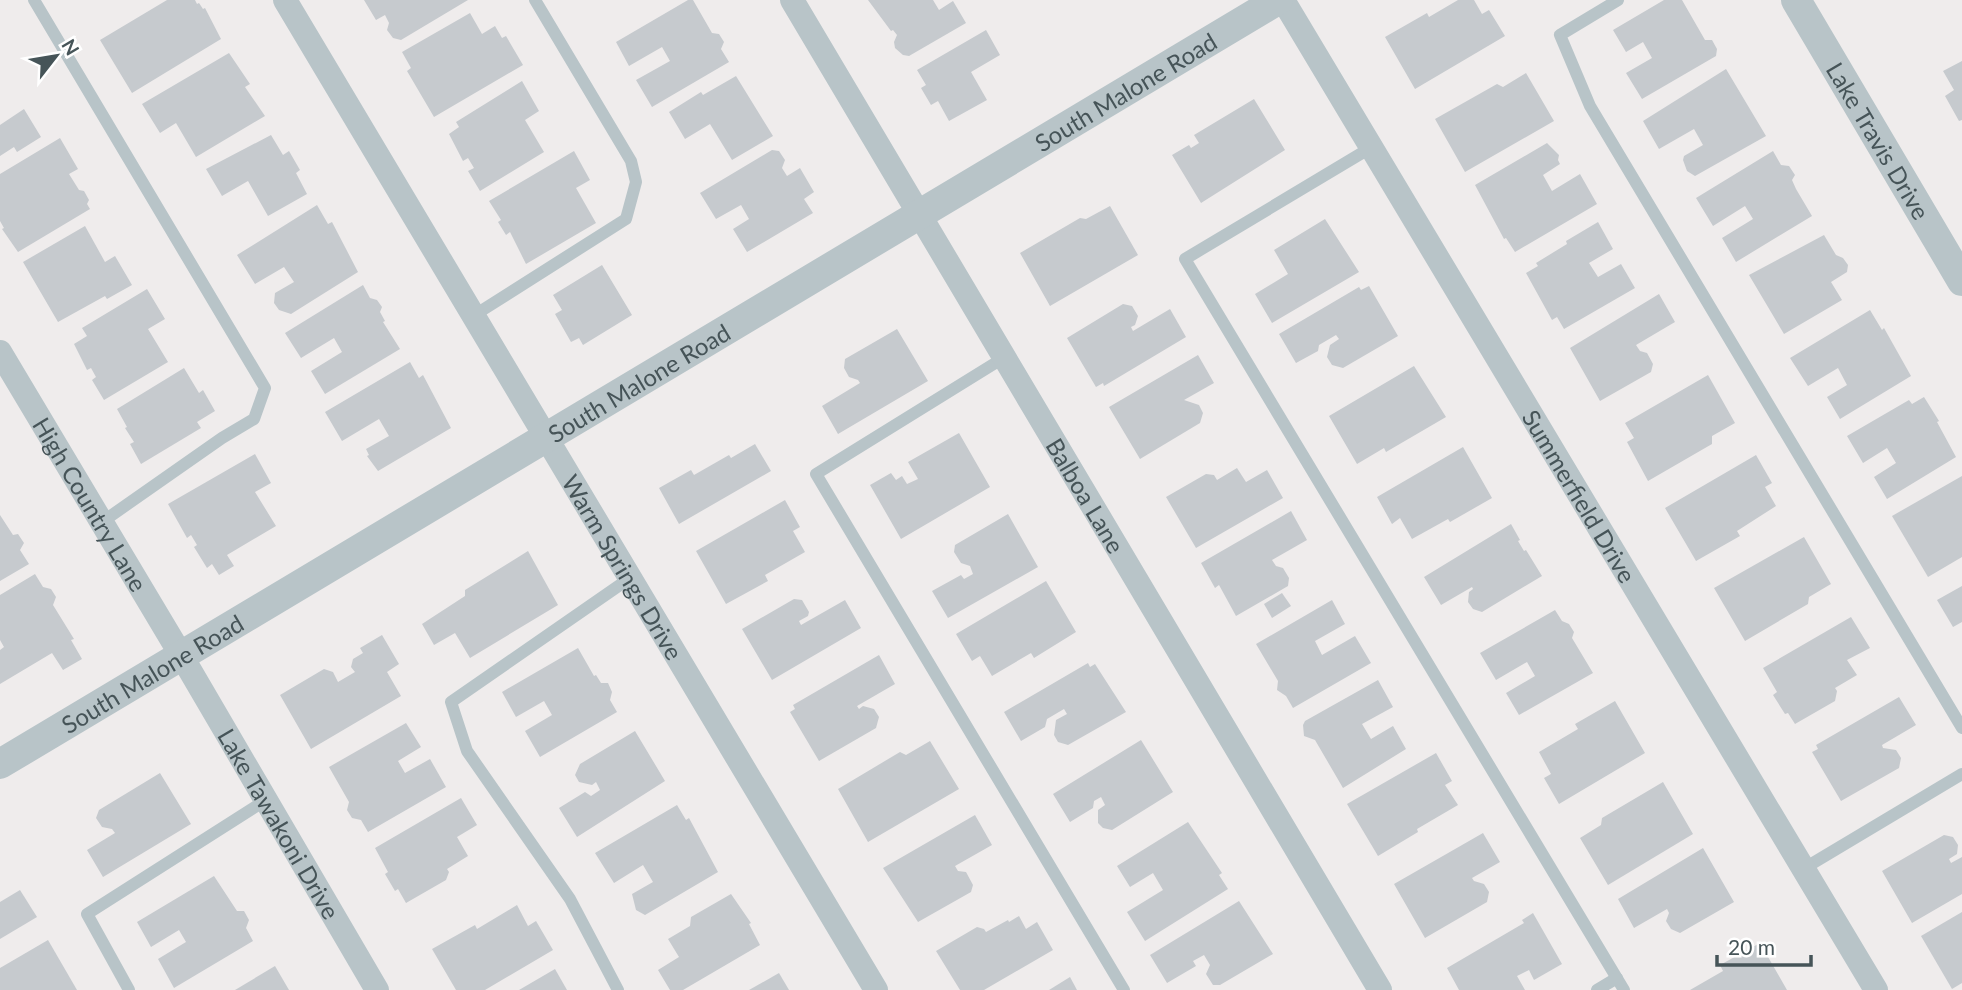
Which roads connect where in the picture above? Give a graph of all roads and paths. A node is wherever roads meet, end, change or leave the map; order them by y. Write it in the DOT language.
graph roads {
  1 [pos="34,0"];
  2 [pos="285,0"];
  3 [pos="535,0"];
  4 [pos="792,0"];
  5 [pos="1278,0"];
  6 [pos="1283,0"];
  7 [pos="1618,0"];
  8 [pos="1796,0"];
  9 [pos="1372,147"];
  10 [pos="920,214"];
  11 [pos="1962,281"];
  12 [pos="474,316"];
  13 [pos="0,352"];
  14 [pos="1005,357"];
  15 [pos="546,438"];
  16 [pos="102,522"];
  17 [pos="630,578"];
  18 [pos="181,655"];
  19 [pos="1962,728"];
  20 [pos="0,764"];
  21 [pos="1962,774"];
  22 [pos="266,800"];
  23 [pos="1803,869"];
  24 [pos="1617,978"];
  25 [pos="129,990"];
  26 [pos="377,990"];
  27 [pos="618,990"];
  28 [pos="876,990"];
  29 [pos="1124,990"];
  30 [pos="1380,990"];
  31 [pos="1597,990"];
  32 [pos="1624,990"];
  33 [pos="1876,990"];
  1 -- 16 [label="lane"];
  2 -- 12 [label="street, Warm Springs Drive"];
  3 -- 12 [label="lane"];
  4 -- 10 [label="street, Balboa Lane"];
  5 -- 10 [label="street, South Malone Road"];
  6 -- 9 [label="street, Summerfield Drive"];
  7 -- 19 [label="lane"];
  8 -- 11 [label="street, Lake Travis Drive"];
  9 -- 23 [label="street, Summerfield Drive"];
  9 -- 24 [label="lane"];
  10 -- 14 [label="street, Balboa Lane"];
  10 -- 15 [label="street, South Malone Road"];
  12 -- 15 [label="street, Warm Springs Drive"];
  13 -- 16 [label="street, High Country Lane"];
  14 -- 29 [label="lane"];
  14 -- 30 [label="street, Balboa Lane"];
  15 -- 17 [label="street, Warm Springs Drive"];
  15 -- 18 [label="street, South Malone Road"];
  16 -- 18 [label="street, High Country Lane"];
  17 -- 27 [label="lane"];
  17 -- 28 [label="street, Warm Springs Drive"];
  18 -- 20 [label="street, South Malone Road"];
  18 -- 22 [label="street, Lake Tawakoni Drive"];
  21 -- 23 [label="lane"];
  22 -- 25 [label="lane"];
  22 -- 26 [label="street, Lake Tawakoni Drive"];
  23 -- 33 [label="street, Summerfield Drive"];
  24 -- 31 [label="lane"];
  24 -- 32 [label="lane"];
}
